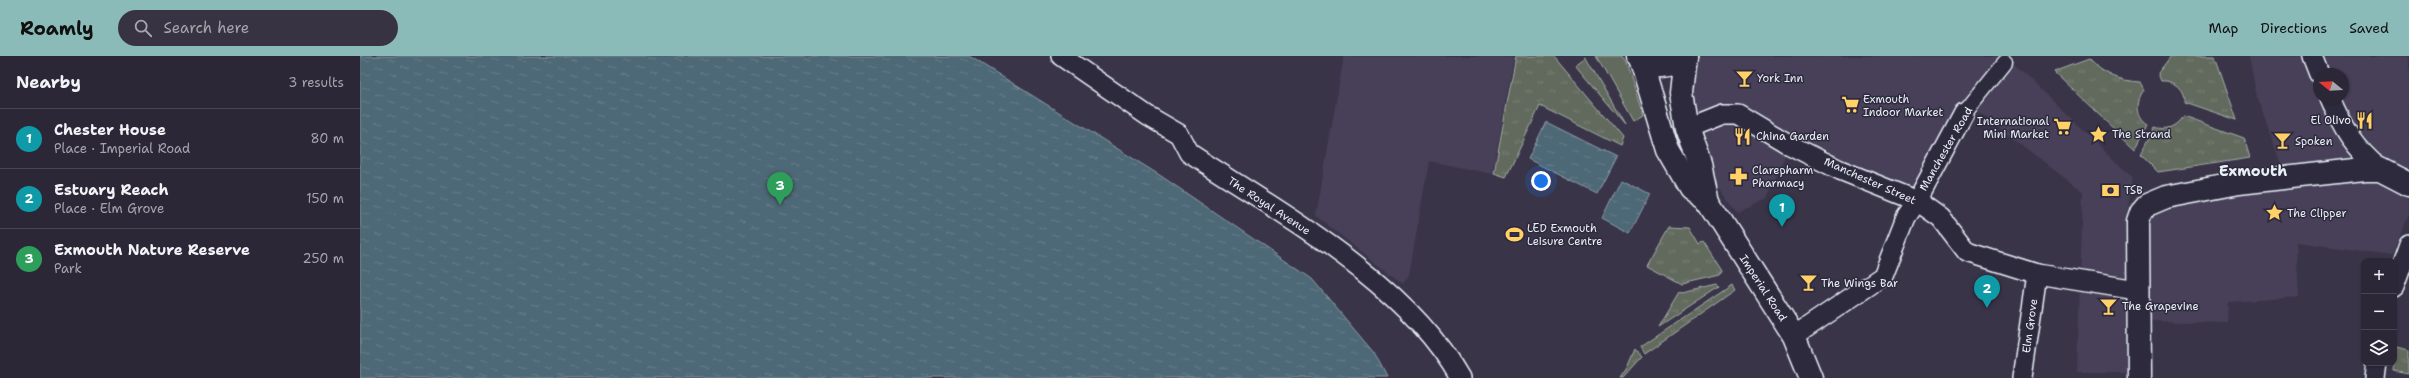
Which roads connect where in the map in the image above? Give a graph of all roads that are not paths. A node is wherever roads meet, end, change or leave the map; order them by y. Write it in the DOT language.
graph roads {
  1 [pos="1061,56"];
  2 [pos="1685,56"];
  3 [pos="2312,56"];
  4 [pos="1639,57"];
  5 [pos="2005,62"];
  6 [pos="2317,68"];
  7 [pos="2333,104"];
  8 [pos="1964,113"];
  9 [pos="1687,128"];
  10 [pos="2380,169"];
  11 [pos="2409,184"];
  12 [pos="1708,201"];
  13 [pos="1917,201"];
  14 [pos="2409,245"];
  15 [pos="2037,274"];
  16 [pos="2397,279"];
  17 [pos="2137,290"];
  18 [pos="1794,336"];
  19 [pos="2377,366"];
  20 [pos="1460,378"];
  21 [pos="1812,378"];
  22 [pos="2022,378"];
  23 [pos="2139,378"];
  24 [pos="2375,378"];
  1 -- 20 [label="street, The Royal Avenue"];
  2 -- 4 [label="main road"];
  2 -- 9 [label="main road, Imperial Road"];
  3 -- 6 [label="street"];
  4 -- 12 [label="main road, Imperial Road"];
  5 -- 8 [label="street, Manchester Road"];
  7 -- 10 [label="street"];
  8 -- 13 [label="street, Manchester Road"];
  9 -- 12 [label="main road, Imperial Road"];
  9 -- 13 [label="street, Manchester Street"];
  10 -- 11 [label="main road"];
  10 -- 17 [label="main road"];
  12 -- 18 [label="main road, Imperial Road"];
  13 -- 15 [label="street, Manchester Street"];
  13 -- 18 [label="street, Manchester Road"];
  14 -- 16 [label="street"];
  15 -- 17 [label="street, Manchester Street"];
  15 -- 22 [label="street, Elm Grove"];
  17 -- 23 [label="main road"];
  18 -- 21 [label="main road, Imperial Road"];
  19 -- 24 [label="street"];
}
